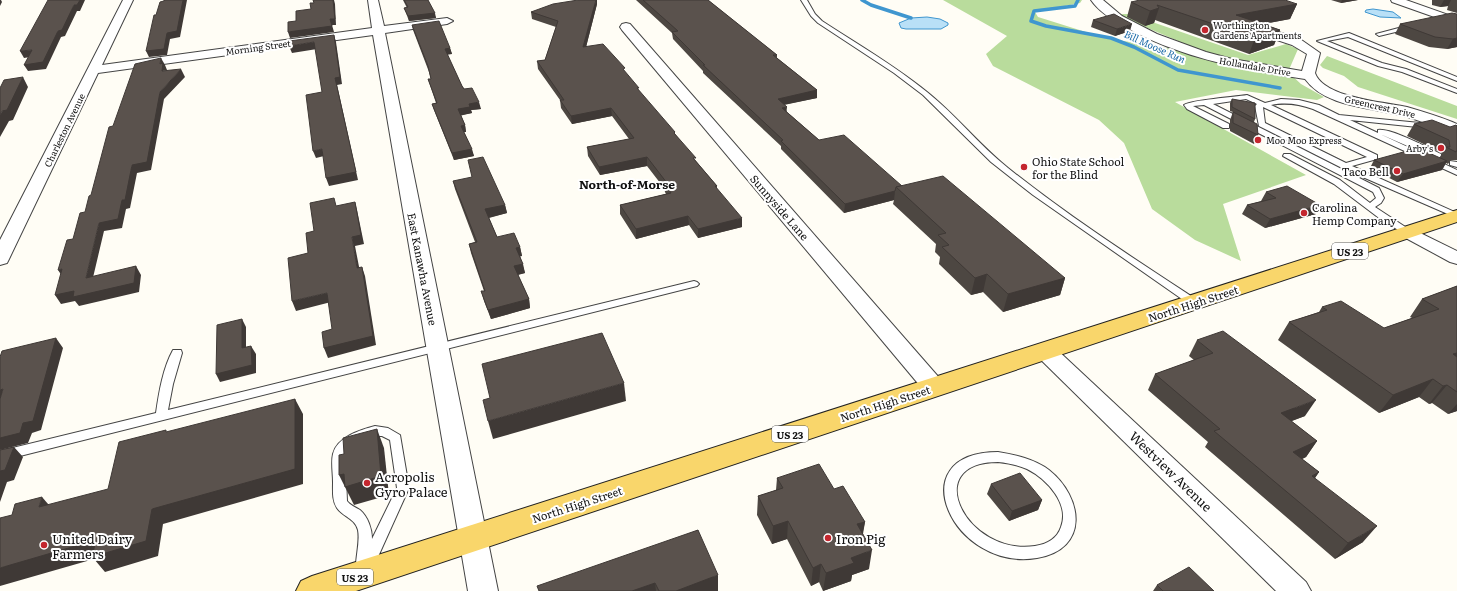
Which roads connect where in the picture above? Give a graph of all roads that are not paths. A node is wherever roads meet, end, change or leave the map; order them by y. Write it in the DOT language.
graph roads {
  1 [pos="128,0"];
  2 [pos="373,0"];
  3 [pos="804,0"];
  4 [pos="1096,0"];
  5 [pos="1396,0"];
  6 [pos="1454,19"];
  7 [pos="447,21"];
  8 [pos="1432,22"];
  9 [pos="1417,25"];
  10 [pos="626,27"];
  11 [pos="379,30"];
  12 [pos="1269,33"];
  13 [pos="1379,34"];
  14 [pos="1418,63"];
  15 [pos="93,70"];
  16 [pos="1404,70"];
  17 [pos="1309,76"];
  18 [pos="1457,79"];
  19 [pos="1457,91"];
  20 [pos="1206,103"];
  21 [pos="1265,105"];
  22 [pos="1233,116"];
  23 [pos="1332,116"];
  24 [pos="1217,121"];
  25 [pos="1387,122"];
  26 [pos="1226,126"];
  27 [pos="1452,127"];
  28 [pos="1287,156"];
  29 [pos="1438,156"];
  30 [pos="1310,157"];
  31 [pos="1297,161"];
  32 [pos="1345,166"];
  33 [pos="1457,173"];
  34 [pos="1370,206"];
  35 [pos="1456,216"];
  36 [pos="1408,232"];
  37 [pos="1457,258"];
  38 [pos="0,259"];
  39 [pos="694,284"];
  40 [pos="1193,302"];
  41 [pos="438,347"];
  42 [pos="1045,351"];
  43 [pos="177,353"];
  44 [pos="934,387"];
  45 [pos="162,416"];
  46 [pos="0,456"];
  47 [pos="980,458"];
  48 [pos="473,538"];
  49 [pos="363,574"];
  50 [pos="312,591"];
  51 [pos="483,591"];
  52 [pos="1296,591"];
  1 -- 15 [label="street, Charleston Avenue"];
  2 -- 11 [label="street, East Kanawha Avenue"];
  3 -- 40 [label="lane"];
  4 -- 17 [label="street, Hollandale Drive"];
  5 -- 6 [label="street"];
  6 -- 8 [label="lane"];
  7 -- 11 [label="street, Morning Street"];
  9 -- 13 [label="lane"];
  10 -- 44 [label="street, Sunnyside Lane"];
  11 -- 15 [label="street, Morning Street"];
  11 -- 41 [label="street, East Kanawha Avenue"];
  12 -- 17 [label="street"];
  14 -- 16 [label="lane"];
  14 -- 16 [label="lane"];
  14 -- 18 [label="lane"];
  15 -- 38 [label="street, Charleston Avenue"];
  16 -- 19 [label="lane"];
  17 -- 27 [label="street, Greencrest Drive"];
  20 -- 21 [label="lane"];
  20 -- 22 [label="lane"];
  20 -- 24 [label="lane"];
  21 -- 23 [label="lane"];
  21 -- 32 [label="lane"];
  21 -- 32 [label="lane"];
  22 -- 24 [label="lane"];
  22 -- 30 [label="lane"];
  23 -- 25 [label="lane"];
  23 -- 33 [label="lane"];
  24 -- 26 [label="lane"];
  25 -- 27 [label="lane"];
  25 -- 29 [label="lane"];
  28 -- 31 [label="lane"];
  30 -- 31 [label="lane"];
  30 -- 34 [label="lane"];
  31 -- 34 [label="lane"];
  32 -- 35 [label="lane"];
  34 -- 36 [label="lane"];
  35 -- 36 [label="main road, North High Street / US 23"];
  36 -- 37 [label="street"];
  36 -- 40 [label="main road, North High Street / US 23"];
  39 -- 41 [label="lane"];
  40 -- 42 [label="main road, North High Street / US 23"];
  41 -- 45 [label="lane"];
  41 -- 48 [label="street, East Kanawha Avenue"];
  42 -- 44 [label="main road, North High Street / US 23"];
  42 -- 52 [label="street, Westview Avenue"];
  43 -- 45 [label="lane"];
  44 -- 48 [label="main road, North High Street / US 23"];
  45 -- 46 [label="lane"];
  47 -- 47 [label="lane"];
  48 -- 49 [label="main road, North High Street / US 23"];
  48 -- 51 [label="street, East Kanawha Avenue"];
  49 -- 49 [label="lane"];
  49 -- 50 [label="main road, North High Street / US 23"];
}
